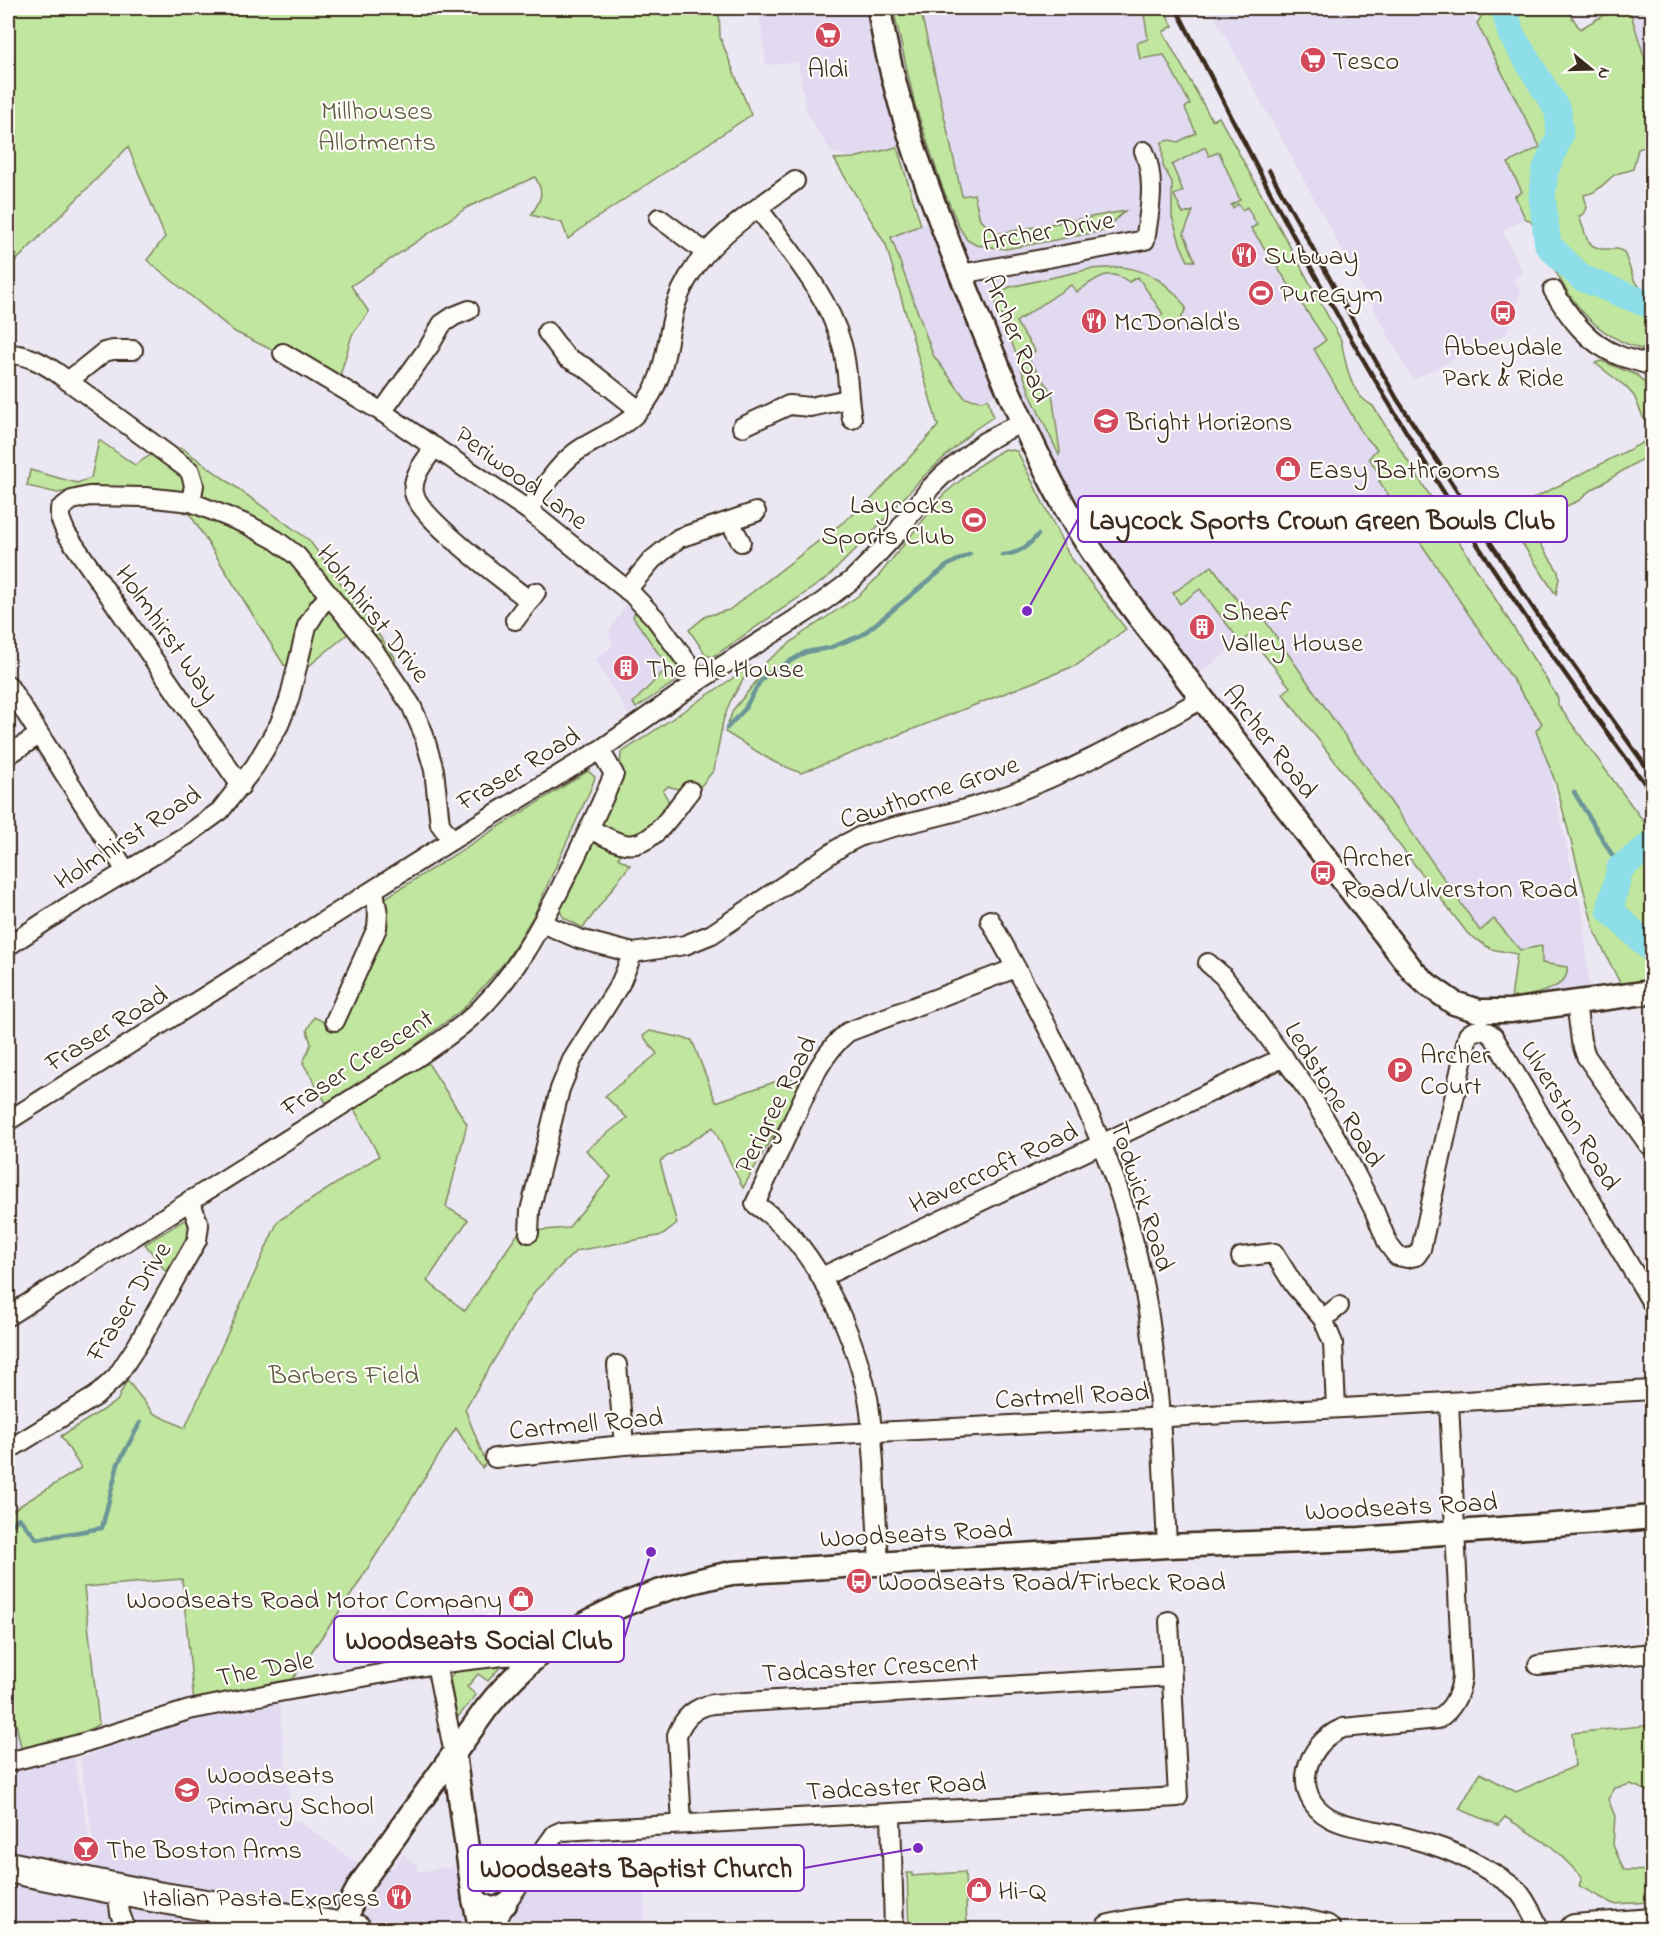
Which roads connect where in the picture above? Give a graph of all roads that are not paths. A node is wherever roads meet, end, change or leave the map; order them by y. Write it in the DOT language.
graph roads {
  1 [pos="879,8"];
  2 [pos="1144,151"];
  3 [pos="795,181"];
  4 [pos="758,208"];
  5 [pos="659,218"];
  6 [pos="705,252"];
  7 [pos="961,274"];
  8 [pos="1553,290"];
  9 [pos="469,310"];
  10 [pos="547,332"];
  11 [pos="133,350"];
  12 [pos="283,353"];
  13 [pos="8,354"];
  14 [pos="1653,366"];
  15 [pos="68,381"];
  16 [pos="848,399"];
  17 [pos="639,410"];
  18 [pos="382,412"];
  19 [pos="852,418"];
  20 [pos="1022,422"];
  21 [pos="742,427"];
  22 [pos="435,447"];
  23 [pos="191,502"];
  24 [pos="60,508"];
  25 [pos="528,510"];
  26 [pos="756,512"];
  27 [pos="730,522"];
  28 [pos="741,542"];
  29 [pos="627,590"];
  30 [pos="330,595"];
  31 [pos="516,620"];
  32 [pos="700,680"];
  33 [pos="8,685"];
  34 [pos="1202,699"];
  35 [pos="39,735"];
  36 [pos="600,750"];
  37 [pos="8,755"];
  38 [pos="241,786"];
  39 [pos="690,791"];
  40 [pos="590,829"];
  41 [pos="452,840"];
  42 [pos="126,871"];
  43 [pos="374,891"];
  44 [pos="990,920"];
  45 [pos="542,924"];
  46 [pos="8,946"];
  47 [pos="633,953"];
  48 [pos="1208,963"];
  49 [pos="1016,968"];
  50 [pos="1653,992"];
  51 [pos="1576,1002"];
  52 [pos="335,1021"];
  53 [pos="1471,1032"];
  54 [pos="1284,1057"];
  55 [pos="8,1121"];
  56 [pos="1648,1144"];
  57 [pos="1101,1146"];
  58 [pos="190,1200"];
  59 [pos="529,1233"];
  60 [pos="1241,1257"];
  61 [pos="822,1277"];
  62 [pos="1653,1303"];
  63 [pos="1339,1306"];
  64 [pos="8,1316"];
  65 [pos="1323,1319"];
  66 [pos="617,1365"];
  67 [pos="1653,1390"];
  68 [pos="1449,1402"];
  69 [pos="1336,1408"];
  70 [pos="1161,1418"];
  71 [pos="872,1431"];
  72 [pos="624,1445"];
  73 [pos="8,1450"];
  74 [pos="495,1458"];
  75 [pos="1653,1517"];
  76 [pos="1455,1533"];
  77 [pos="1167,1546"];
  78 [pos="879,1563"];
  79 [pos="1169,1621"];
  80 [pos="1653,1653"];
  81 [pos="538,1655"];
  82 [pos="436,1664"];
  83 [pos="1538,1665"];
  84 [pos="1171,1676"];
  85 [pos="454,1754"];
  86 [pos="8,1762"];
  87 [pos="891,1813"];
  88 [pos="682,1824"];
  89 [pos="8,1867"];
  90 [pos="117,1889"];
  91 [pos="474,1899"];
  92 [pos="505,1904"];
  93 [pos="1217,1918"];
  94 [pos="242,1920"];
  95 [pos="1653,1924"];
  96 [pos="126,1929"];
  97 [pos="351,1929"];
  98 [pos="481,1929"];
  99 [pos="493,1929"];
  100 [pos="894,1929"];
  101 [pos="1110,1929"];
  102 [pos="1253,1929"];
  103 [pos="1325,1929"];
  104 [pos="1540,1929"];
  105 [pos="1575,1929"];
  1 -- 7 [label="street, Archer Road"];
  2 -- 7 [label="street, Archer Drive"];
  3 -- 4 [label="street"];
  4 -- 6 [label="street"];
  4 -- 16 [label="street"];
  5 -- 6 [label="street"];
  6 -- 17 [label="street"];
  7 -- 20 [label="street, Archer Road"];
  8 -- 14 [label="street"];
  9 -- 18 [label="street"];
  10 -- 17 [label="street"];
  11 -- 15 [label="street"];
  12 -- 18 [label="street, Periwood Lane"];
  13 -- 15 [label="street"];
  15 -- 23 [label="street"];
  16 -- 19 [label="street"];
  16 -- 21 [label="street"];
  17 -- 25 [label="street"];
  18 -- 22 [label="street, Periwood Lane"];
  20 -- 32 [label="street, Fraser Road"];
  20 -- 34 [label="street, Archer Road"];
  22 -- 25 [label="street, Periwood Lane"];
  22 -- 31 [label="street"];
  23 -- 24 [label="street, Holmhirst Drive"];
  23 -- 30 [label="street, Holmhirst Drive"];
  24 -- 38 [label="street, Holmhirst Way"];
  25 -- 29 [label="street, Periwood Lane"];
  26 -- 27 [label="street"];
  27 -- 28 [label="street"];
  27 -- 29 [label="street"];
  29 -- 32 [label="street, Periwood Lane"];
  30 -- 38 [label="street, Holmhirst Road"];
  30 -- 41 [label="street, Holmhirst Drive"];
  32 -- 36 [label="street, Fraser Road"];
  33 -- 35 [label="street"];
  34 -- 47 [label="street, Cawthorne Grove"];
  34 -- 51 [label="street, Archer Road"];
  35 -- 37 [label="street"];
  35 -- 42 [label="street"];
  36 -- 40 [label="street, Fraser Crescent"];
  36 -- 41 [label="street, Fraser Road"];
  38 -- 42 [label="street, Holmhirst Road"];
  39 -- 40 [label="street"];
  40 -- 45 [label="street, Fraser Crescent"];
  41 -- 43 [label="street, Fraser Road"];
  42 -- 46 [label="street, Holmhirst Road"];
  43 -- 52 [label="street"];
  43 -- 55 [label="street, Fraser Road"];
  44 -- 49 [label="street, Todwick Road"];
  45 -- 47 [label="street, Cawthorne Grove"];
  45 -- 58 [label="street, Fraser Crescent"];
  47 -- 59 [label="street"];
  48 -- 54 [label="street, Ledstone Road"];
  49 -- 57 [label="street, Todwick Road"];
  49 -- 61 [label="street, Perigree Road"];
  50 -- 51 [label="street, Archer Road"];
  51 -- 56 [label="street"];
  53 -- 54 [label="street, Ledstone Road"];
  53 -- 62 [label="street, Ulverston Road"];
  54 -- 57 [label="street, Havercroft Road"];
  57 -- 61 [label="street, Havercroft Road"];
  57 -- 70 [label="street, Todwick Road"];
  58 -- 64 [label="street, Fraser Crescent"];
  58 -- 73 [label="street, Fraser Drive"];
  60 -- 65 [label="street"];
  61 -- 71 [label="street"];
  63 -- 65 [label="street"];
  65 -- 69 [label="street"];
  66 -- 72 [label="street"];
  67 -- 68 [label="street, Cartmell Road"];
  68 -- 69 [label="street, Cartmell Road"];
  68 -- 76 [label="street"];
  69 -- 70 [label="street, Cartmell Road"];
  70 -- 71 [label="street, Cartmell Road"];
  70 -- 77 [label="street, Todwick Road"];
  71 -- 72 [label="street, Cartmell Road"];
  71 -- 78 [label="street"];
  72 -- 74 [label="street, Cartmell Road"];
  75 -- 76 [label="street, Woodseats Road"];
  76 -- 77 [label="street, Woodseats Road"];
  76 -- 104 [label="street"];
  77 -- 78 [label="street, Woodseats Road"];
  78 -- 81 [label="street, Woodseats Road"];
  79 -- 84 [label="street, Tadcaster Road"];
  80 -- 83 [label="street"];
  81 -- 82 [label="street, The Dale"];
  81 -- 85 [label="street, Woodseats Road"];
  82 -- 85 [label="street"];
  82 -- 86 [label="street, The Dale"];
  84 -- 87 [label="street, Tadcaster Road"];
  84 -- 88 [label="street, Tadcaster Crescent"];
  85 -- 91 [label="street"];
  85 -- 97 [label="street, Woodseats Road"];
  87 -- 88 [label="street, Tadcaster Road"];
  87 -- 100 [label="street"];
  88 -- 92 [label="street, Tadcaster Road"];
  89 -- 90 [label="highway"];
  90 -- 94 [label="highway"];
  90 -- 96 [label="street"];
  91 -- 92 [label="street"];
  91 -- 98 [label="street"];
  92 -- 99 [label="street, Tadcaster Road"];
  93 -- 101 [label="highway"];
  93 -- 102 [label="highway"];
  93 -- 103 [label="highway"];
  94 -- 97 [label="highway"];
  95 -- 105 [label="highway"];
}
